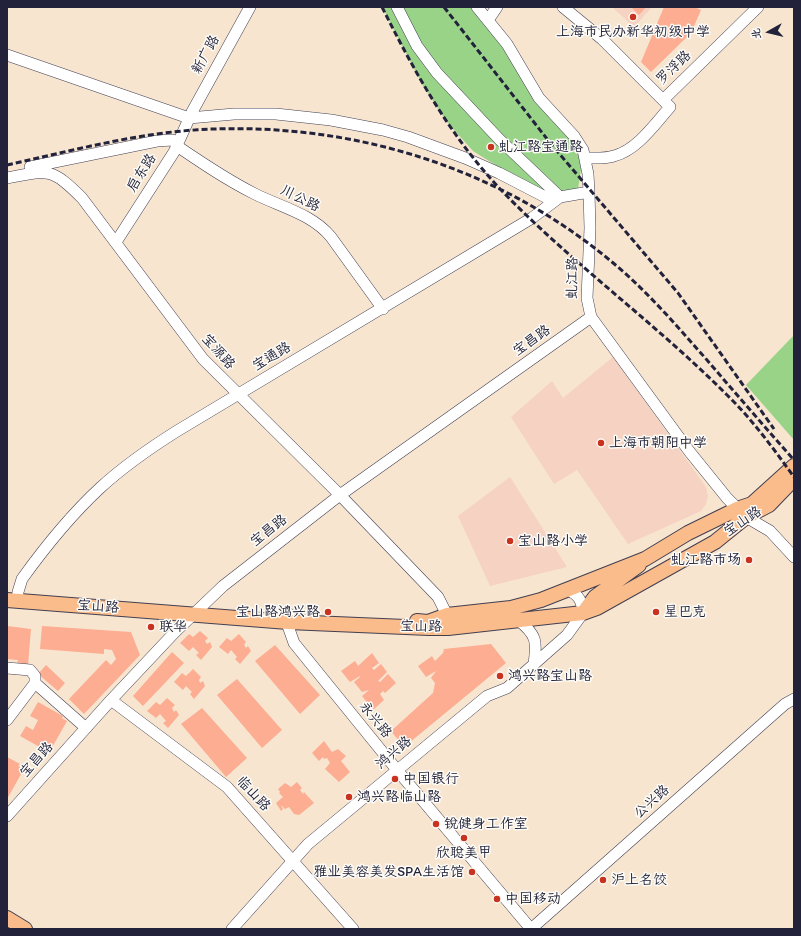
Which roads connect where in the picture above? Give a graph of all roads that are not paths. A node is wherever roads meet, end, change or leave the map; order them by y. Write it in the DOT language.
graph roads {
  1 [pos="250,7"];
  2 [pos="397,7"];
  3 [pos="477,7"];
  4 [pos="497,7"];
  5 [pos="562,7"];
  6 [pos="758,7"];
  7 [pos="488,20"];
  8 [pos="7,55"];
  9 [pos="666,104"];
  10 [pos="189,118"];
  11 [pos="178,144"];
  12 [pos="585,158"];
  13 [pos="7,172"];
  14 [pos="7,178"];
  15 [pos="589,192"];
  16 [pos="556,199"];
  17 [pos="116,242"];
  18 [pos="383,309"];
  19 [pos="591,317"];
  20 [pos="237,395"];
  21 [pos="794,466"];
  22 [pos="794,479"];
  23 [pos="340,495"];
  24 [pos="742,513"];
  25 [pos="794,557"];
  26 [pos="645,559"];
  27 [pos="568,590"];
  28 [pos="12,596"];
  29 [pos="198,610"];
  30 [pos="583,613"];
  31 [pos="288,618"];
  32 [pos="518,620"];
  33 [pos="448,621"];
  34 [pos="534,664"];
  35 [pos="7,668"];
  36 [pos="35,683"];
  37 [pos="794,699"];
  38 [pos="111,700"];
  39 [pos="7,720"];
  40 [pos="86,728"];
  41 [pos="397,770"];
  42 [pos="7,816"];
  43 [pos="292,860"];
  44 [pos="7,918"];
  45 [pos="25,929"];
  46 [pos="232,929"];
  47 [pos="353,929"];
  48 [pos="531,929"];
  1 -- 10 [label="street, 新广路"];
  2 -- 16 [label="street"];
  3 -- 7 [label="street, 虬江路"];
  4 -- 7 [label="street"];
  5 -- 9 [label="street"];
  6 -- 9 [label="street, 罗浮路"];
  7 -- 12 [label="street, 虬江路"];
  8 -- 10 [label="street"];
  9 -- 12 [label="street, 罗浮路"];
  10 -- 11 [label="street, 启东路"];
  10 -- 16 [label="street"];
  11 -- 13 [label="street"];
  11 -- 17 [label="street, 启东路"];
  11 -- 18 [label="street, 川公路"];
  12 -- 15 [label="street, 虬江路"];
  14 -- 17 [label="street, 宝源路"];
  15 -- 16 [label="street, 宝通路"];
  15 -- 19 [label="street, 虬江路"];
  16 -- 18 [label="street, 宝通路"];
  17 -- 20 [label="street, 宝源路"];
  18 -- 20 [label="street, 宝通路"];
  19 -- 23 [label="street, 宝昌路"];
  19 -- 24 [label="street, 虬江路"];
  20 -- 23 [label="street, 宝源路"];
  20 -- 28 [label="street, 宝通路"];
  21 -- 24 [label="main road, 宝山路"];
  22 -- 24 [label="main road, 宝山路"];
  23 -- 29 [label="street, 宝昌路"];
  23 -- 33 [label="street, 宝源路"];
  24 -- 25 [label="street, 虬江路"];
  24 -- 26 [label="main road, 宝山路"];
  24 -- 30 [label="main road, 宝山路"];
  26 -- 27 [label="main road, 宝山路"];
  26 -- 30 [label="main road"];
  27 -- 30 [label="street"];
  27 -- 33 [label="main road, 宝山路"];
  28 -- 29 [label="main road, 宝山路"];
  29 -- 31 [label="main road, 宝山路"];
  29 -- 38 [label="street, 宝昌路"];
  30 -- 32 [label="main road, 宝山路"];
  30 -- 34 [label="street, 鸿兴路"];
  31 -- 33 [label="main road, 宝山路"];
  31 -- 41 [label="street, 永兴路"];
  32 -- 33 [label="main road, 宝山路"];
  32 -- 34 [label="street"];
  34 -- 41 [label="street, 鸿兴路"];
  35 -- 36 [label="street"];
  36 -- 39 [label="street"];
  36 -- 40 [label="street"];
  37 -- 48 [label="street, 公兴路"];
  38 -- 40 [label="street, 宝昌路"];
  38 -- 43 [label="street, 临山路"];
  40 -- 42 [label="street, 宝昌路"];
  41 -- 43 [label="street, 鸿兴路"];
  41 -- 48 [label="street, 永兴路"];
  43 -- 46 [label="street, 鸿兴路"];
  43 -- 47 [label="street, 临山路"];
  44 -- 45 [label="main road"];
}
